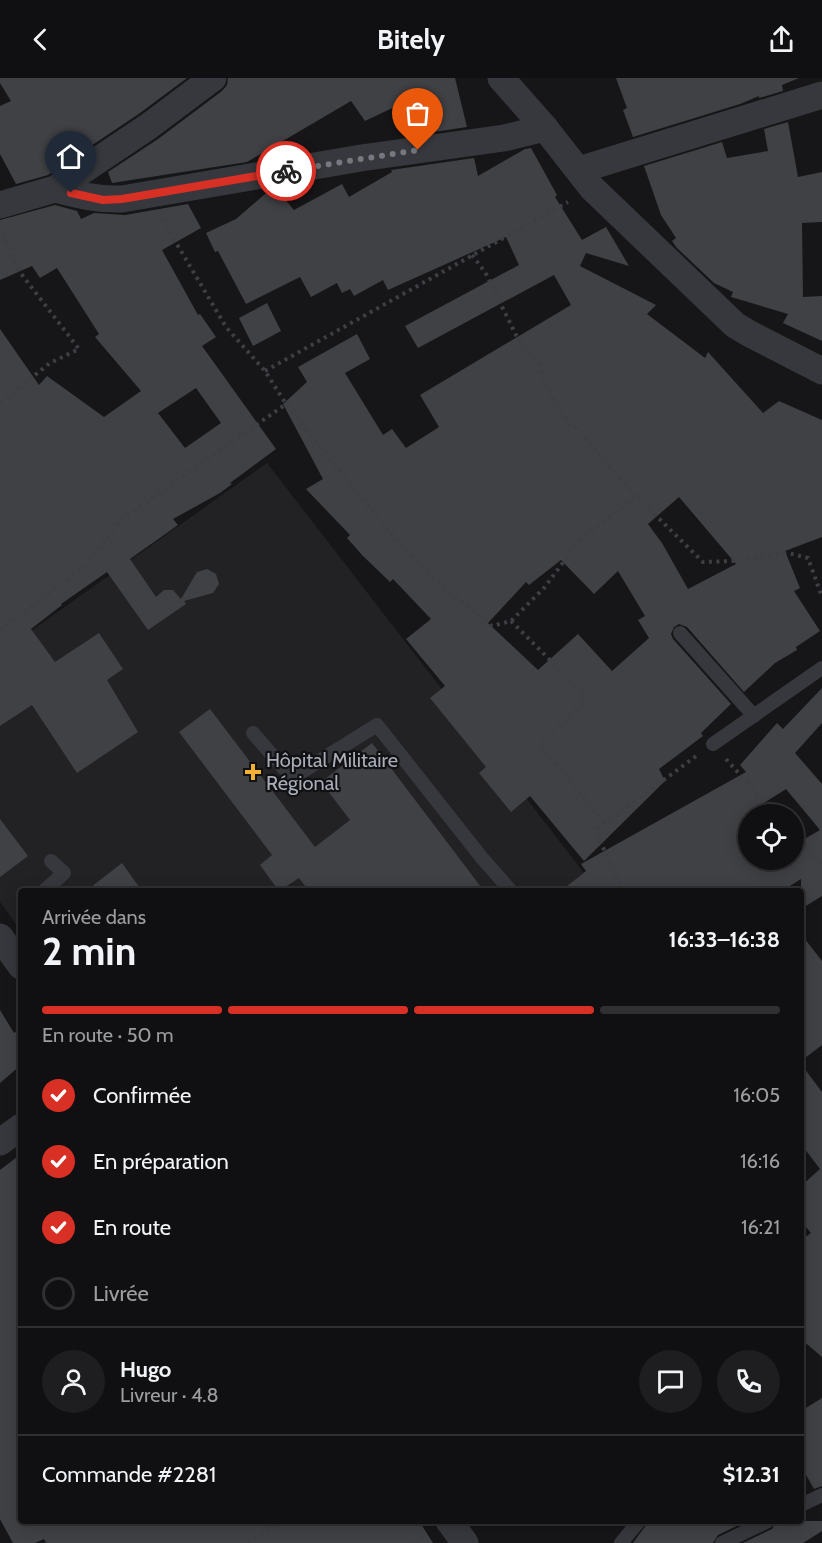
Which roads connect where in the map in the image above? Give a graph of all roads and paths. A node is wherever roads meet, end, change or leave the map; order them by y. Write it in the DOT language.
graph roads {
  1 [pos="213,78"];
  2 [pos="501,78"];
  3 [pos="822,95"];
  4 [pos="545,128"];
  5 [pos="586,179"];
  6 [pos="55,189"];
  7 [pos="147,195"];
  8 [pos="0,205"];
  9 [pos="0,228"];
  10 [pos="472,255"];
  11 [pos="265,371"];
  12 [pos="822,371"];
  13 [pos="0,403"];
  14 [pos="286,404"];
  15 [pos="636,496"];
  16 [pos="822,597"];
  17 [pos="511,621"];
  18 [pos="0,630"];
  19 [pos="680,633"];
  20 [pos="822,668"];
  21 [pos="754,716"];
  22 [pos="253,733"];
  23 [pos="713,744"];
  24 [pos="766,804"];
  25 [pos="604,823"];
  26 [pos="804,845"];
  27 [pos="51,861"];
  28 [pos="822,865"];
  29 [pos="47,888"];
  30 [pos="508,888"];
  31 [pos="622,888"];
  32 [pos="0,937"];
  33 [pos="18,962"];
  34 [pos="18,1129"];
  35 [pos="0,1142"];
  36 [pos="822,1496"];
  37 [pos="804,1504"];
  38 [pos="275,1524"];
  39 [pos="452,1524"];
  40 [pos="637,1524"];
  41 [pos="762,1524"];
  42 [pos="248,1543"];
  43 [pos="465,1543"];
  44 [pos="621,1543"];
  45 [pos="722,1543"];
  1 -- 6 [label="street"];
  2 -- 4 [label="street"];
  3 -- 5 [label="street"];
  4 -- 5 [label="street"];
  4 -- 7 [label="street"];
  5 -- 10 [label="path"];
  5 -- 12 [label="street"];
  6 -- 7 [label="street"];
  6 -- 8 [label="street"];
  7 -- 11 [label="path"];
  9 -- 13 [label="path"];
  10 -- 11 [label="path"];
  10 -- 15 [label="path"];
  11 -- 14 [label="path"];
  14 -- 17 [label="path"];
  14 -- 18 [label="path"];
  15 -- 16 [label="path"];
  15 -- 17 [label="path"];
  17 -- 25 [label="path"];
  19 -- 21 [label="lane"];
  20 -- 21 [label="lane"];
  21 -- 23 [label="lane"];
  22 -- 30 [label="lane"];
  23 -- 24 [label="path"];
  23 -- 25 [label="path"];
  25 -- 31 [label="path"];
  26 -- 28 [label="path"];
  27 -- 29 [label="lane"];
  32 -- 33 [label="street"];
  34 -- 35 [label="street"];
  36 -- 37 [label="lane"];
  38 -- 42 [label="path"];
  39 -- 43 [label="street"];
  40 -- 44 [label="lane"];
  41 -- 45 [label="lane"];
}
